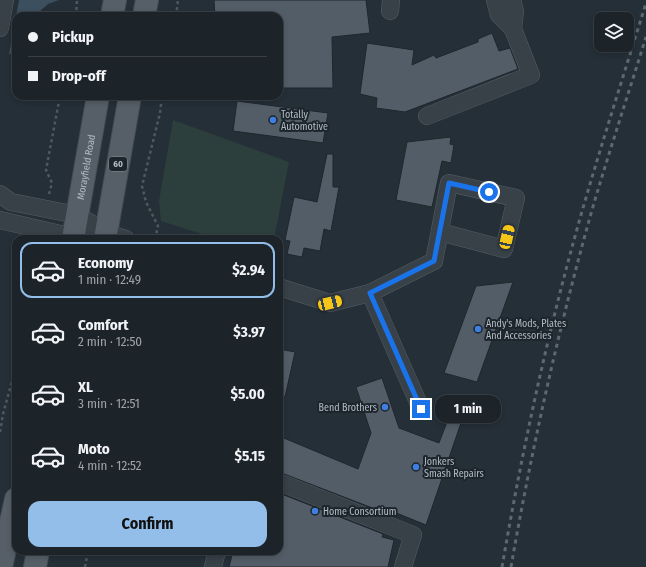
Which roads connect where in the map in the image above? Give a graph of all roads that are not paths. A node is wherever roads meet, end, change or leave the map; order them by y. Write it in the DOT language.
graph roads {
  1 [pos="5,0"];
  2 [pos="115,0"];
  3 [pos="147,0"];
  4 [pos="495,0"];
  5 [pos="512,0"];
  6 [pos="113,12"];
  7 [pos="145,12"];
  8 [pos="0,28"];
  9 [pos="513,29"];
  10 [pos="97,100"];
  11 [pos="130,100"];
  12 [pos="427,116"];
  13 [pos="0,194"];
  14 [pos="77,215"];
  15 [pos="0,220"];
  16 [pos="440,232"];
  17 [pos="61,235"];
  18 [pos="74,235"];
  19 [pos="110,235"];
  20 [pos="113,235"];
  21 [pos="283,288"];
  22 [pos="370,293"];
  23 [pos="421,409"];
  24 [pos="283,484"];
  25 [pos="12,517"];
  26 [pos="37,555"];
  27 [pos="216,555"];
  28 [pos="1,567"];
  29 [pos="34,567"];
  30 [pos="213,567"];
  31 [pos="403,567"];
  1 -- 8 [label="street"];
  2 -- 6 [label="main road"];
  3 -- 7 [label="main road"];
  4 -- 9 [label="street"];
  5 -- 9 [label="street"];
  9 -- 12 [label="street"];
  10 -- 14 [label="main road, Morayfield Road"];
  11 -- 20 [label="main road, 60"];
  13 -- 14 [label="street"];
  14 -- 18 [label="main road, Morayfield Road"];
  14 -- 19 [label="street"];
  15 -- 17 [label="street"];
  16 -- 16 [label="street"];
  16 -- 22 [label="street"];
  21 -- 22 [label="street"];
  22 -- 23 [label="street"];
  24 -- 31 [label="street"];
  25 -- 28 [label="main road"];
  26 -- 29 [label="main road"];
  27 -- 30 [label="street"];
}
